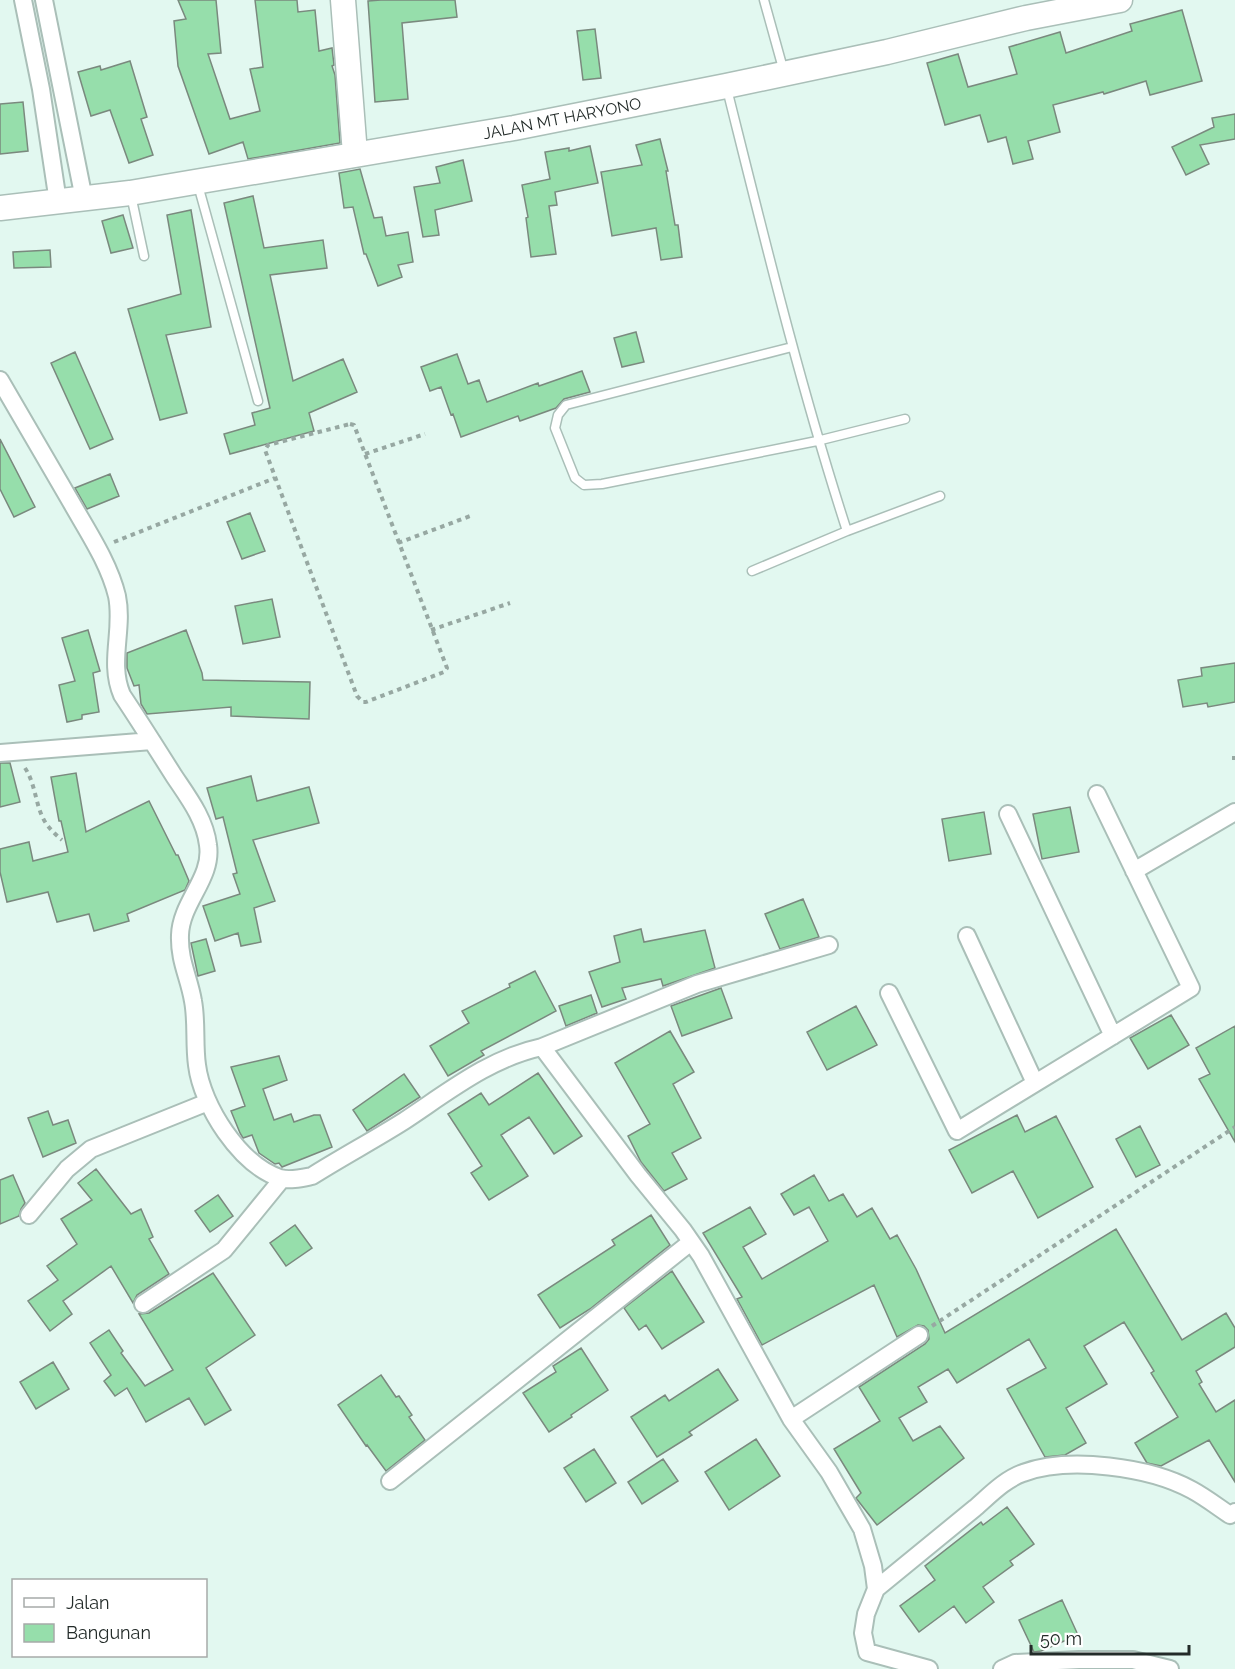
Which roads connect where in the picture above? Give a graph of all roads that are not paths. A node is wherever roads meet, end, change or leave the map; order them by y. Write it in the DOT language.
graph roads {
  1 [pos="23,0"];
  2 [pos="44,0"];
  3 [pos="343,0"];
  4 [pos="764,0"];
  5 [pos="1120,0"];
  6 [pos="784,72"];
  7 [pos="726,86"];
  8 [pos="355,154"];
  9 [pos="197,182"];
  10 [pos="130,193"];
  11 [pos="84,199"];
  12 [pos="58,202"];
  13 [pos="0,208"];
  14 [pos="144,256"];
  15 [pos="792,347"];
  16 [pos="0,380"];
  17 [pos="258,401"];
  18 [pos="905,419"];
  19 [pos="818,441"];
  20 [pos="940,496"];
  21 [pos="847,531"];
  22 [pos="752,571"];
  23 [pos="152,741"];
  24 [pos="7,753"];
  25 [pos="1097,794"];
  26 [pos="1235,812"];
  27 [pos="1008,814"];
  28 [pos="1134,871"];
  29 [pos="967,936"];
  30 [pos="829,945"];
  31 [pos="889,993"];
  32 [pos="1113,1036"];
  33 [pos="542,1047"];
  34 [pos="1035,1083"];
  35 [pos="208,1102"];
  36 [pos="282,1179"];
  37 [pos="29,1215"];
  38 [pos="691,1242"];
  39 [pos="143,1304"];
  40 [pos="919,1335"];
  41 [pos="791,1419"];
  42 [pos="390,1481"];
  43 [pos="1235,1512"];
  44 [pos="876,1589"];
  45 [pos="929,1669"];
  46 [pos="1002,1669"];
  47 [pos="1170,1669"];
  1 -- 12 [label="street"];
  2 -- 11 [label="street"];
  3 -- 8 [label="main road"];
  4 -- 6 [label="lane"];
  5 -- 6 [label="main road, JALAN MT HARYONO"];
  6 -- 7 [label="main road, JALAN MT HARYONO"];
  7 -- 8 [label="main road, JALAN MT HARYONO"];
  7 -- 15 [label="lane"];
  8 -- 9 [label="main road, JALAN MT HARYONO"];
  9 -- 10 [label="main road, JALAN MT HARYONO"];
  9 -- 17 [label="lane"];
  10 -- 11 [label="main road, JALAN MT HARYONO"];
  10 -- 14 [label="lane"];
  11 -- 12 [label="main road, JALAN MT HARYONO"];
  12 -- 13 [label="main road, JALAN MT HARYONO"];
  15 -- 19 [label="lane"];
  15 -- 19 [label="lane"];
  16 -- 23 [label="street"];
  18 -- 19 [label="lane"];
  19 -- 21 [label="lane"];
  20 -- 21 [label="lane"];
  21 -- 22 [label="lane"];
  23 -- 24 [label="street"];
  23 -- 35 [label="street"];
  25 -- 28 [label="street"];
  26 -- 28 [label="street"];
  27 -- 32 [label="street"];
  28 -- 32 [label="street"];
  29 -- 34 [label="street"];
  30 -- 33 [label="street"];
  31 -- 34 [label="street"];
  32 -- 34 [label="street"];
  33 -- 36 [label="street"];
  33 -- 38 [label="street"];
  35 -- 36 [label="street"];
  35 -- 37 [label="street"];
  36 -- 39 [label="street"];
  38 -- 41 [label="street"];
  38 -- 42 [label="street"];
  40 -- 41 [label="street"];
  41 -- 44 [label="street"];
  43 -- 44 [label="street"];
  44 -- 45 [label="street"];
  46 -- 47 [label="street"];
}
